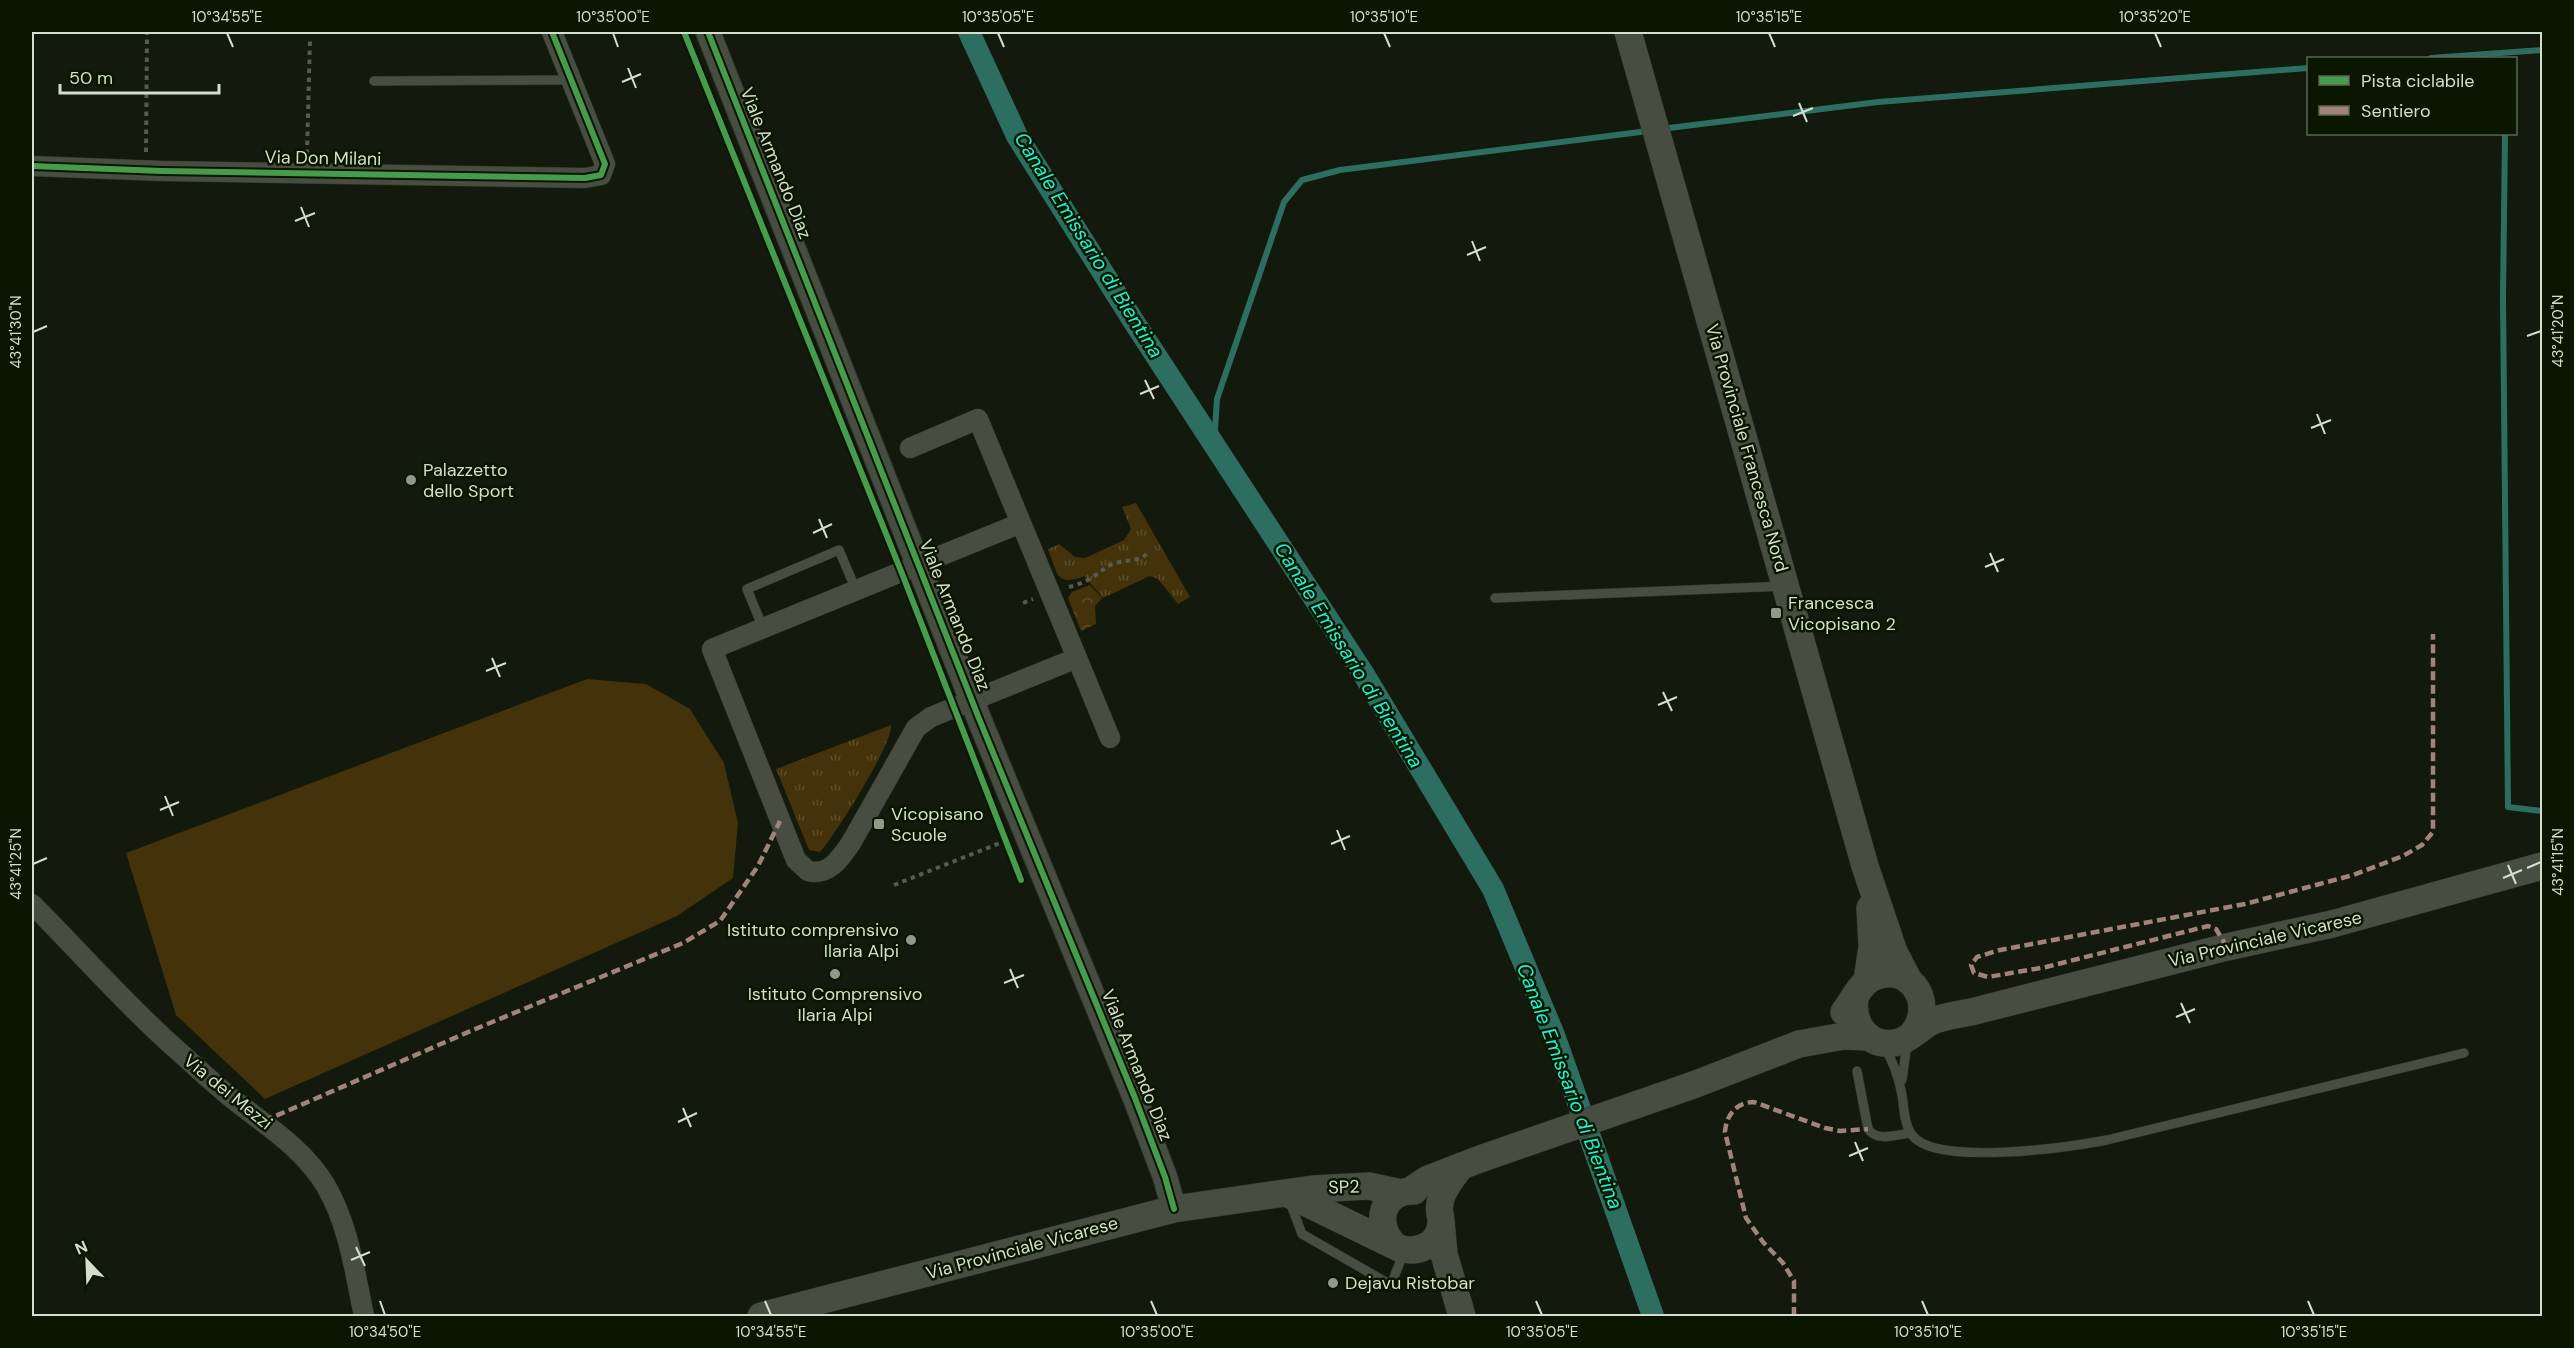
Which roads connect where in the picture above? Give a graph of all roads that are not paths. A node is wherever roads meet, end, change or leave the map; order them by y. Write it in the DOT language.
graph roads {
  1 [pos="552,32"];
  2 [pos="708,32"];
  3 [pos="1628,32"];
  4 [pos="572,80"];
  5 [pos="374,81"];
  6 [pos="32,166"];
  7 [pos="910,448"];
  8 [pos="1021,523"];
  9 [pos="918,564"];
  10 [pos="1786,586"];
  11 [pos="856,590"];
  12 [pos="1495,598"];
  13 [pos="763,628"];
  14 [pos="1077,658"];
  15 [pos="973,701"];
  16 [pos="1110,738"];
  17 [pos="1865,866"];
  18 [pos="2542,866"];
  19 [pos="32,904"];
  20 [pos="1914,987"];
  21 [pos="1861,990"];
  22 [pos="1987,1007"];
  23 [pos="1911,1034"];
  24 [pos="1874,1039"];
  25 [pos="1799,1044"];
  26 [pos="2464,1053"];
  27 [pos="1857,1071"];
  28 [pos="1902,1095"];
  29 [pos="1910,1133"];
  30 [pos="1471,1162"];
  31 [pos="1406,1192"];
  32 [pos="1286,1193"];
  33 [pos="1174,1209"];
  34 [pos="1440,1215"];
  35 [pos="1399,1247"];
  36 [pos="1461,1316"];
  37 [pos="364,1317"];
  38 [pos="761,1317"];
  1 -- 4 [label="street"];
  2 -- 9 [label="street, Viale Armando Diaz"];
  3 -- 10 [label="main road, Via Provinciale Francesca Nord"];
  4 -- 5 [label="lane"];
  4 -- 6 [label="street, Via Don Milani"];
  7 -- 8 [label="street"];
  8 -- 9 [label="street"];
  8 -- 14 [label="street"];
  9 -- 11 [label="street"];
  9 -- 15 [label="street, Viale Armando Diaz"];
  10 -- 12 [label="lane"];
  10 -- 17 [label="main road, Via Provinciale Francesca Nord"];
  11 -- 13 [label="street"];
  11 -- 13 [label="lane"];
  13 -- 15 [label="street"];
  14 -- 15 [label="street"];
  14 -- 16 [label="street"];
  15 -- 33 [label="street, Viale Armando Diaz"];
  17 -- 20 [label="main road"];
  17 -- 21 [label="main road"];
  18 -- 22 [label="main road, Via Provinciale Vicarese"];
  19 -- 37 [label="street, Via dei Mezzi"];
  20 -- 21 [label="main road, Via Provinciale Vicarese"];
  20 -- 22 [label="main road, Via Provinciale Vicarese"];
  20 -- 23 [label="main road"];
  21 -- 24 [label="main road"];
  21 -- 25 [label="main road, Via Provinciale Vicarese"];
  22 -- 23 [label="main road, Via Provinciale Vicarese"];
  23 -- 24 [label="main road, Via Provinciale Vicarese"];
  23 -- 28 [label="lane"];
  24 -- 25 [label="main road, Via Provinciale Vicarese"];
  24 -- 28 [label="lane"];
  25 -- 30 [label="main road, Via Provinciale Vicarese"];
  26 -- 29 [label="lane"];
  27 -- 29 [label="lane"];
  28 -- 29 [label="lane"];
  30 -- 31 [label="main road, Via Provinciale Vicarese"];
  30 -- 34 [label="main road"];
  31 -- 32 [label="main road, SP2"];
  31 -- 34 [label="main road"];
  31 -- 35 [label="main road"];
  32 -- 33 [label="main road, Via Provinciale Vicarese"];
  32 -- 35 [label="main road, SP2"];
  32 -- 35 [label="lane"];
  33 -- 38 [label="main road, Via Provinciale Vicarese"];
  34 -- 35 [label="main road"];
  34 -- 36 [label="main road"];
  35 -- 36 [label="main road"];
}
